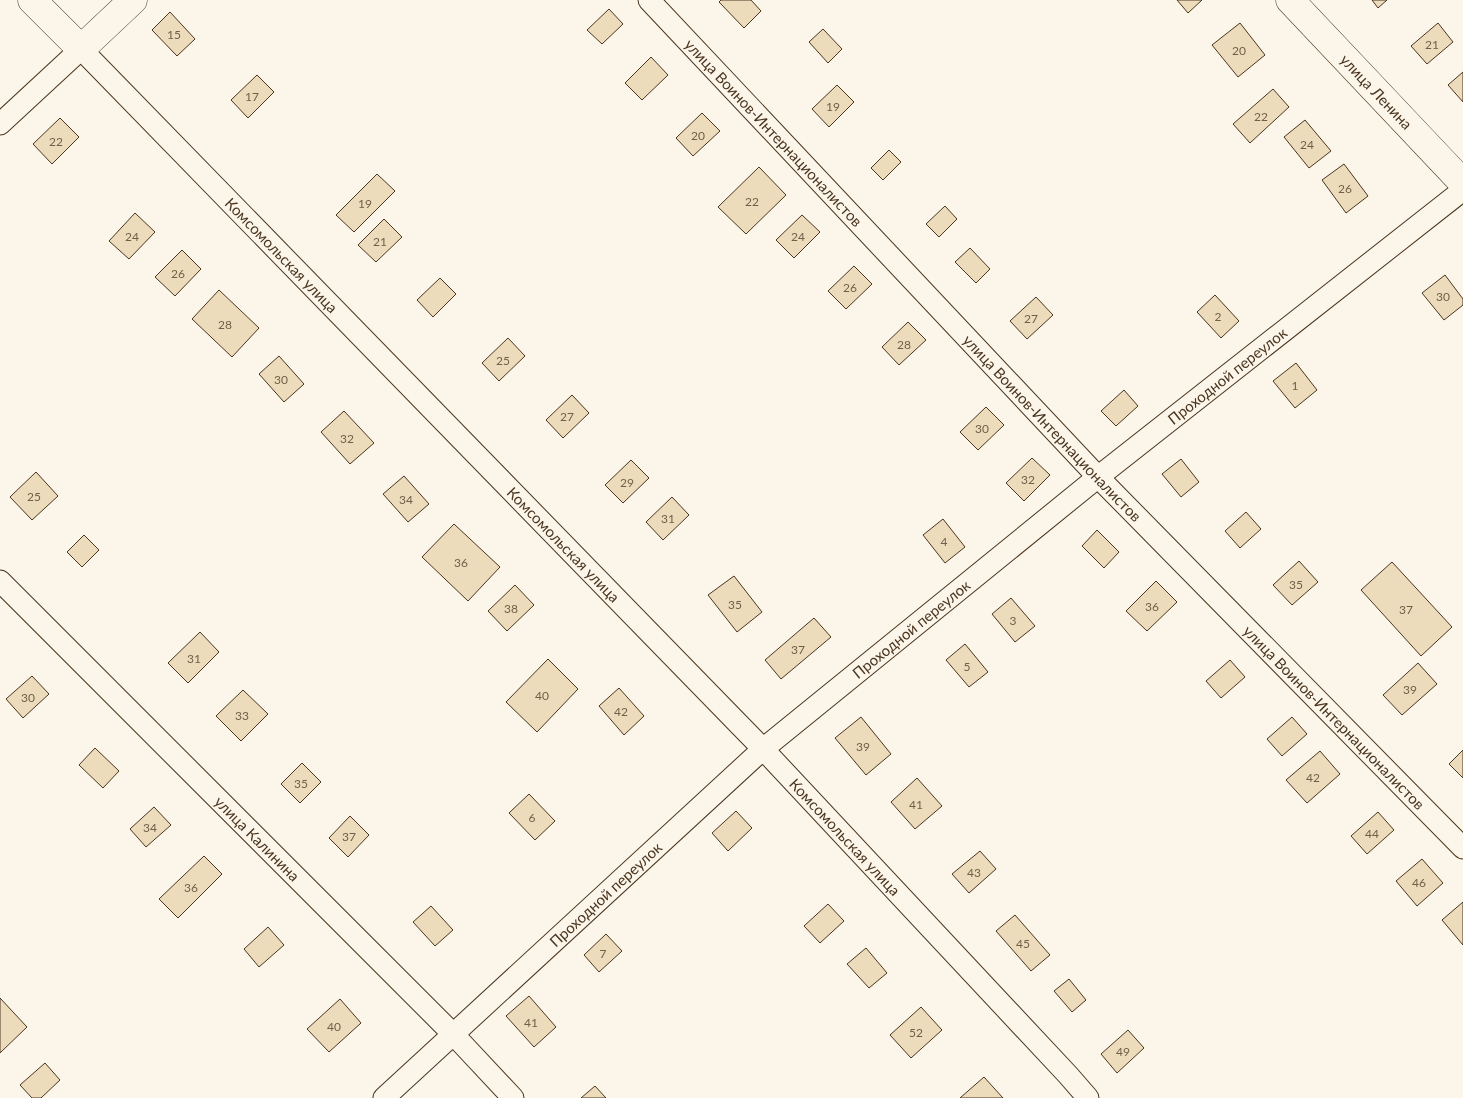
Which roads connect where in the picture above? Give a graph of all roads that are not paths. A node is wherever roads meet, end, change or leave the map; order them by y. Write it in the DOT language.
graph roads {
  1 [pos="32,0"];
  2 [pos="134,0"];
  3 [pos="648,0"];
  4 [pos="1290,0"];
  5 [pos="81,49"];
  6 [pos="0,124"];
  7 [pos="1463,183"];
  8 [pos="1463,190"];
  9 [pos="1098,477"];
  10 [pos="0,582"];
  11 [pos="763,749"];
  12 [pos="1463,848"];
  13 [pos="454,1035"];
  14 [pos="384,1098"];
  15 [pos="513,1098"];
  16 [pos="1088,1098"];
  1 -- 5 [label="main road, Комсомольская улица"];
  2 -- 5 [label="main road"];
  3 -- 9 [label="street, улица Воинов-Интернационалистов"];
  4 -- 7 [label="main road, улица Ленина"];
  5 -- 6 [label="street"];
  5 -- 11 [label="street, Комсомольская улица"];
  8 -- 9 [label="street, Проходной переулок"];
  9 -- 11 [label="street, Проходной переулок"];
  9 -- 12 [label="street, улица Воинов-Интернационалистов"];
  10 -- 13 [label="street, улица Калинина"];
  11 -- 13 [label="street, Проходной переулок"];
  11 -- 16 [label="street, Комсомольская улица"];
  13 -- 14 [label="street, Проходной переулок"];
  13 -- 15 [label="street, улица Калинина"];
}
